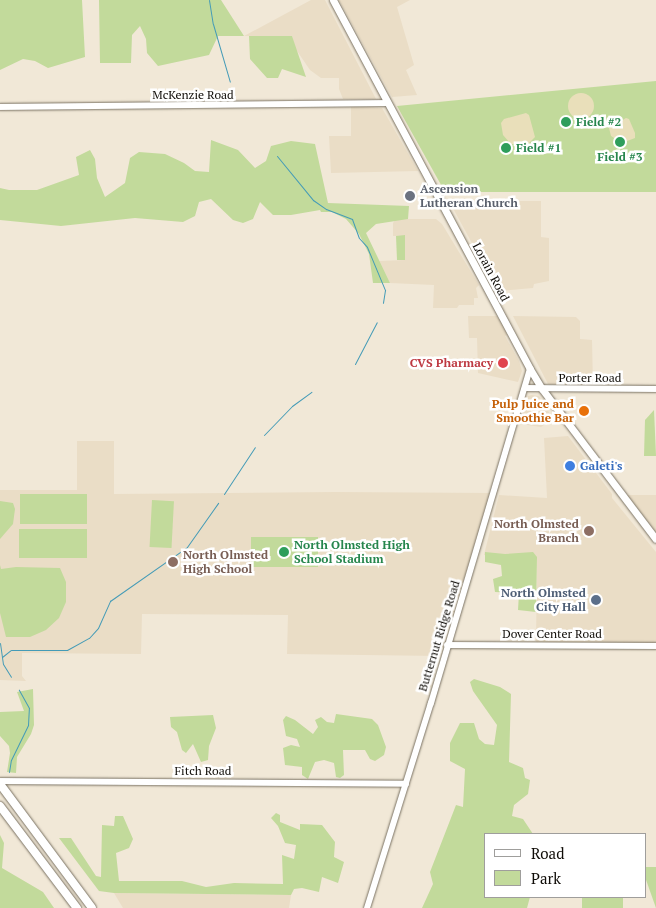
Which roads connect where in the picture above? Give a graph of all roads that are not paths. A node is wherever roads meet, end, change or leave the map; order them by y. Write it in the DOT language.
graph roads {
  1 [pos="332,0"];
  2 [pos="387,103"];
  3 [pos="0,107"];
  4 [pos="530,369"];
  5 [pos="524,388"];
  6 [pos="542,389"];
  7 [pos="656,389"];
  8 [pos="656,539"];
  9 [pos="447,644"];
  10 [pos="656,646"];
  11 [pos="0,782"];
  12 [pos="406,784"];
  13 [pos="0,806"];
  14 [pos="77,908"];
  15 [pos="92,908"];
  16 [pos="367,908"];
  1 -- 2 [label="main road, Lorain Road"];
  2 -- 3 [label="street, McKenzie Road"];
  2 -- 4 [label="main road, Lorain Road"];
  4 -- 5 [label="street, Butternut Ridge Road"];
  4 -- 6 [label="main road, Lorain Road"];
  5 -- 6 [label="street, Porter Road"];
  5 -- 9 [label="street, Butternut Ridge Road"];
  6 -- 7 [label="street, Porter Road"];
  6 -- 8 [label="main road, Lorain Road"];
  9 -- 10 [label="street, Dover Center Road"];
  9 -- 12 [label="street, Butternut Ridge Road"];
  11 -- 12 [label="street, Fitch Road"];
  11 -- 15 [label="highway"];
  12 -- 16 [label="street, Butternut Ridge Road"];
  13 -- 14 [label="highway"];
}
